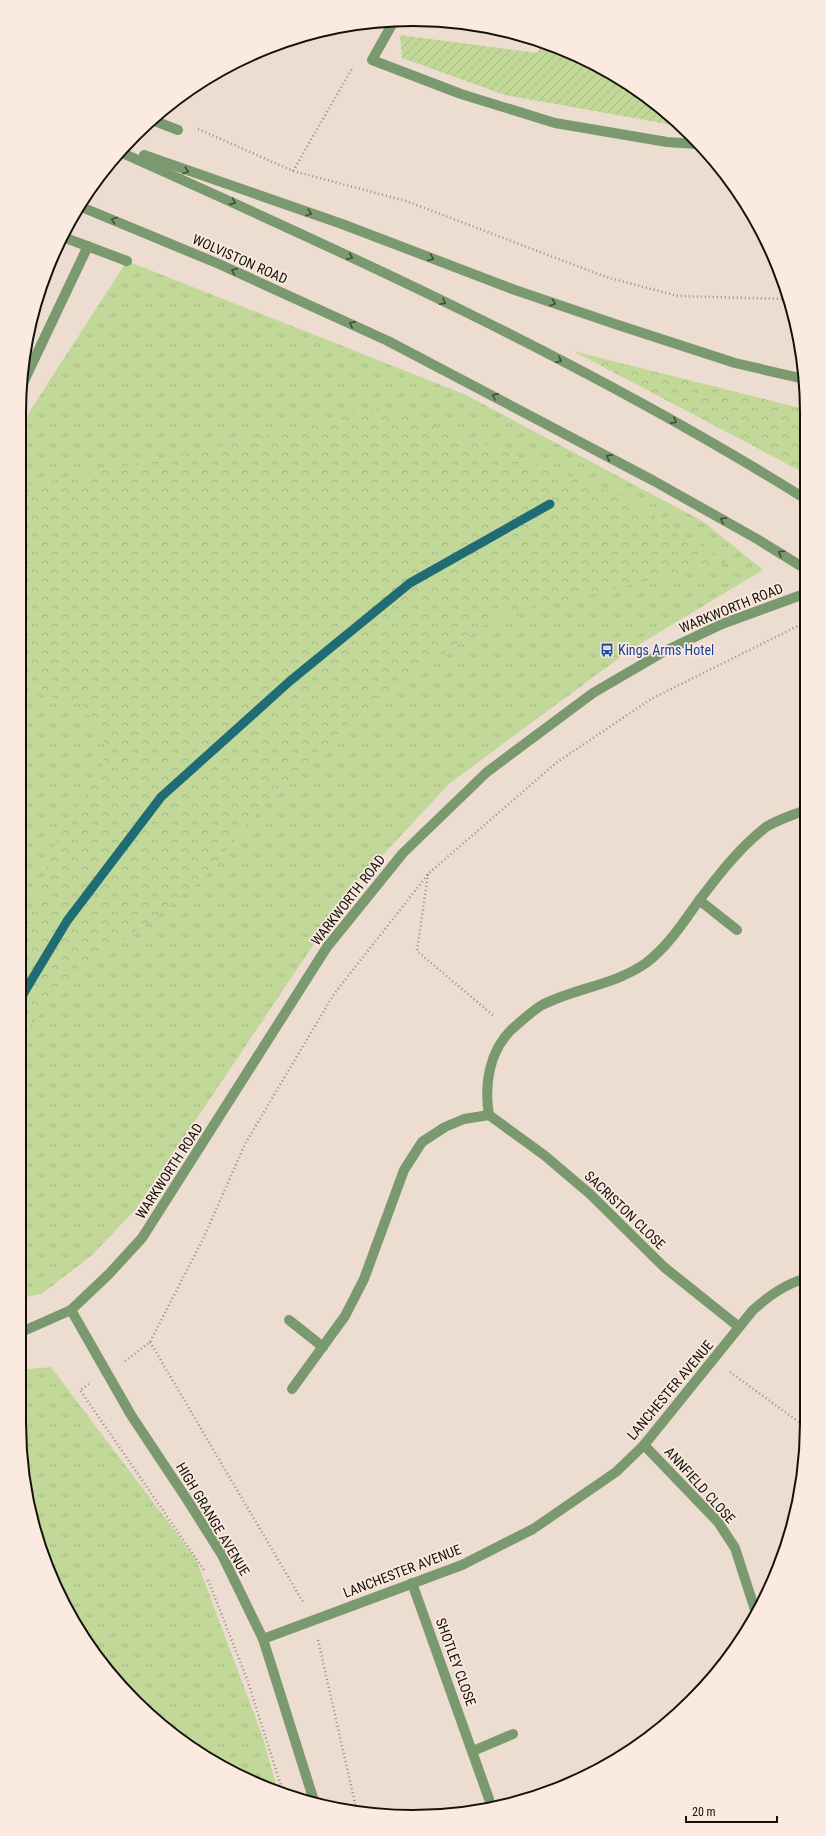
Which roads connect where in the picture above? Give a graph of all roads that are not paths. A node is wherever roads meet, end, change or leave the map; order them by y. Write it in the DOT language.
graph roads {
  1 [pos="391,27"];
  2 [pos="158,122"];
  3 [pos="178,130"];
  4 [pos="691,144"];
  5 [pos="129,150"];
  6 [pos="125,154"];
  7 [pos="85,208"];
  8 [pos="68,239"];
  9 [pos="88,246"];
  10 [pos="127,261"];
  11 [pos="28,372"];
  12 [pos="798,378"];
  13 [pos="800,495"];
  14 [pos="800,566"];
  15 [pos="800,595"];
  16 [pos="800,814"];
  17 [pos="699,900"];
  18 [pos="737,930"];
  19 [pos="489,1115"];
  20 [pos="800,1280"];
  21 [pos="70,1310"];
  22 [pos="289,1320"];
  23 [pos="739,1328"];
  24 [pos="26,1330"];
  25 [pos="323,1346"];
  26 [pos="292,1389"];
  27 [pos="644,1446"];
  28 [pos="412,1582"];
  29 [pos="754,1606"];
  30 [pos="263,1639"];
  31 [pos="513,1734"];
  32 [pos="472,1751"];
  33 [pos="313,1797"];
  34 [pos="489,1799"];
  1 -- 4 [label="street"];
  2 -- 3 [label="street"];
  5 -- 12 [label="street, one-way"];
  6 -- 13 [label="street, one-way"];
  14 -- 7 [label="street, WOLVISTON ROAD, one-way"];
  8 -- 9 [label="street"];
  9 -- 10 [label="street"];
  9 -- 11 [label="street"];
  15 -- 21 [label="street, WARKWORTH ROAD"];
  16 -- 17 [label="street"];
  17 -- 18 [label="street"];
  17 -- 19 [label="street"];
  19 -- 23 [label="street, SACRISTON CLOSE"];
  19 -- 25 [label="street"];
  20 -- 23 [label="street, LANCHESTER AVENUE"];
  21 -- 24 [label="street, WARKWORTH ROAD"];
  21 -- 30 [label="street, HIGH GRANGE AVENUE"];
  22 -- 25 [label="street"];
  23 -- 27 [label="street, LANCHESTER AVENUE"];
  25 -- 26 [label="street"];
  27 -- 28 [label="street, LANCHESTER AVENUE"];
  27 -- 29 [label="street, ANNFIELD CLOSE"];
  28 -- 30 [label="street, LANCHESTER AVENUE"];
  28 -- 32 [label="street, SHOTLEY CLOSE"];
  30 -- 33 [label="street, HIGH GRANGE AVENUE"];
  31 -- 32 [label="street"];
  32 -- 34 [label="street, SHOTLEY CLOSE"];
}
